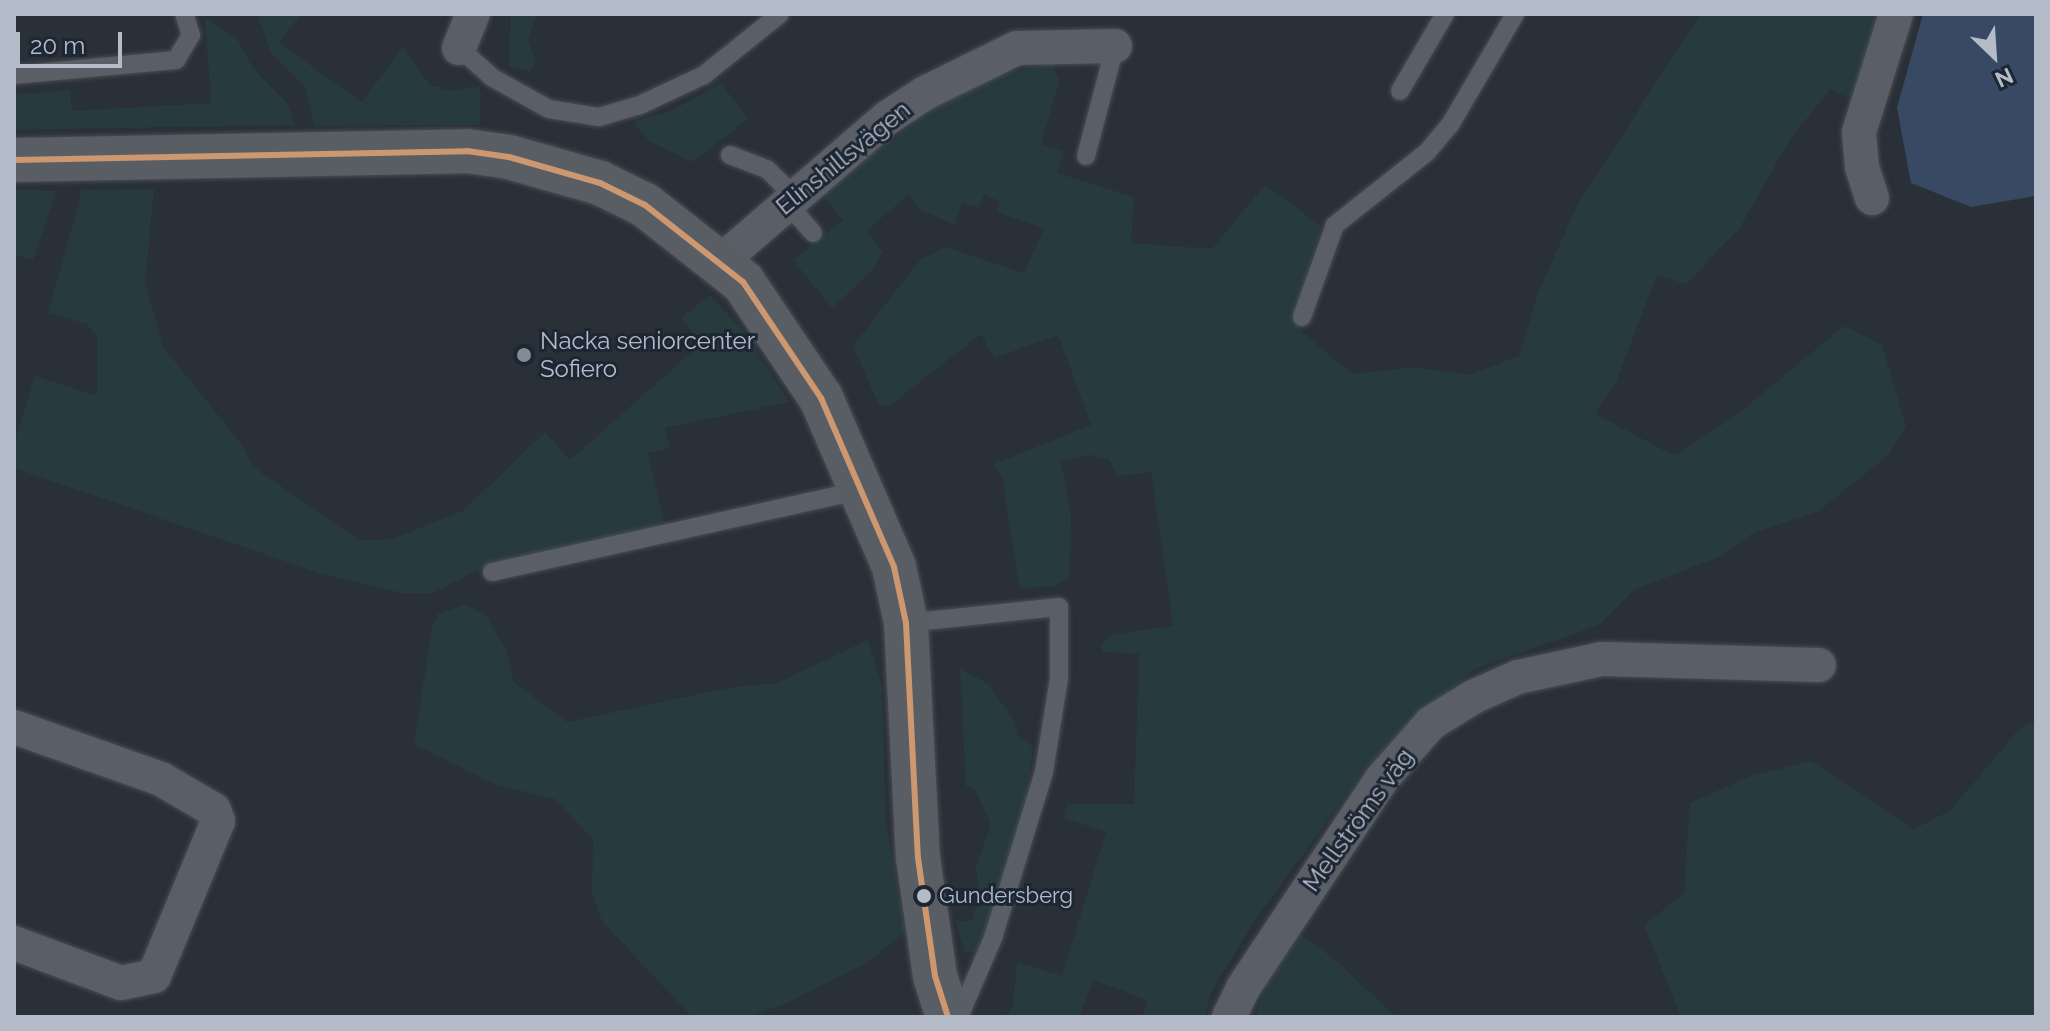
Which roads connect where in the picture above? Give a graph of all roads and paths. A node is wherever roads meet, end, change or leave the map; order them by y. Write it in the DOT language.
graph roads {
  1 [pos="184,14"];
  2 [pos="473,14"];
  3 [pos="780,14"];
  4 [pos="1445,14"];
  5 [pos="1515,14"];
  6 [pos="1896,14"];
  7 [pos="758,20"];
  8 [pos="1115,46"];
  9 [pos="459,48"];
  10 [pos="14,75"];
  11 [pos="1400,91"];
  12 [pos="730,155"];
  13 [pos="1086,156"];
  14 [pos="14,160"];
  15 [pos="1872,198"];
  16 [pos="790,199"];
  17 [pos="813,233"];
  18 [pos="720,262"];
  19 [pos="1302,317"];
  20 [pos="862,490"];
  21 [pos="492,572"];
  22 [pos="906,623"];
  23 [pos="1819,665"];
  24 [pos="14,727"];
  25 [pos="14,943"];
  26 [pos="948,1017"];
  27 [pos="959,1017"];
  28 [pos="1229,1017"];
  1 -- 10 [label="lane"];
  2 -- 9 [label="street"];
  3 -- 7 [label="lane"];
  4 -- 11 [label="lane"];
  5 -- 19 [label="lane"];
  6 -- 15 [label="street"];
  7 -- 9 [label="lane"];
  8 -- 13 [label="lane"];
  8 -- 16 [label="street, Elinshillsvägen"];
  12 -- 16 [label="lane"];
  14 -- 18 [label="street"];
  16 -- 17 [label="lane"];
  16 -- 18 [label="street, Elinshillsvägen"];
  18 -- 20 [label="street"];
  20 -- 21 [label="lane"];
  20 -- 22 [label="street"];
  22 -- 26 [label="street"];
  22 -- 27 [label="lane"];
  23 -- 28 [label="street, Mellströms väg"];
  24 -- 25 [label="street"];
}
